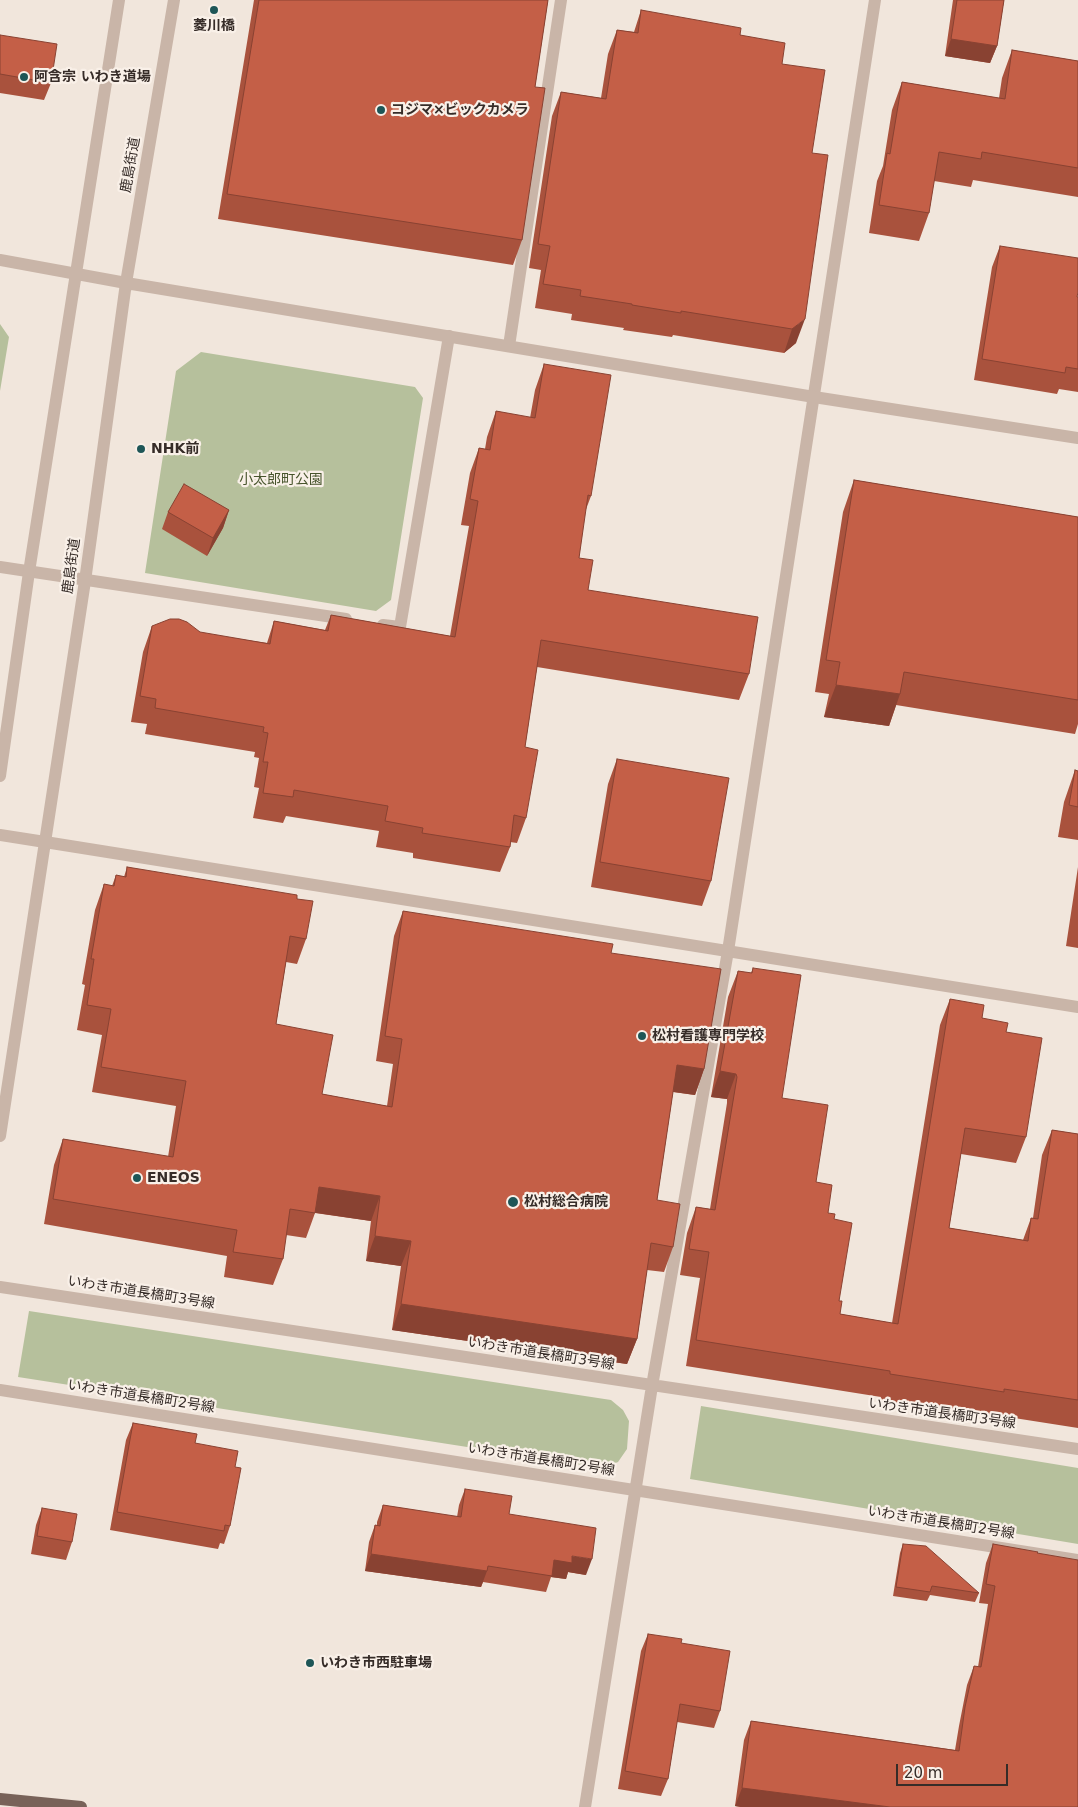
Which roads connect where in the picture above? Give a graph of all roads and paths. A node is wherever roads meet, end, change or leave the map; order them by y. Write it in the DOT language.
graph roads {
  1 [pos="118,0"];
  2 [pos="174,0"];
  3 [pos="561,0"];
  4 [pos="875,0"];
  5 [pos="0,260"];
  6 [pos="75,274"];
  7 [pos="126,283"];
  8 [pos="449,336"];
  9 [pos="509,346"];
  10 [pos="814,397"];
  11 [pos="1078,438"];
  12 [pos="0,567"];
  13 [pos="29,572"];
  14 [pos="85,581"];
  15 [pos="0,776"];
  16 [pos="0,835"];
  17 [pos="45,842"];
  18 [pos="728,951"];
  19 [pos="1078,1007"];
  20 [pos="0,1136"];
  21 [pos="0,1287"];
  22 [pos="652,1386"];
  23 [pos="0,1390"];
  24 [pos="1078,1449"];
  25 [pos="637,1490"];
  26 [pos="1078,1560"];
  27 [pos="0,1799"];
  28 [pos="81,1807"];
  29 [pos="585,1807"];
  1 -- 6 [label="street"];
  2 -- 7 [label="street, 鹿島街道"];
  3 -- 9 [label="street"];
  4 -- 10 [label="street"];
  5 -- 6 [label="street"];
  6 -- 7 [label="street"];
  6 -- 13 [label="street"];
  7 -- 8 [label="street"];
  7 -- 14 [label="street, 鹿島街道"];
  8 -- 9 [label="street"];
  8 -- 14 [label="street"];
  9 -- 10 [label="street"];
  10 -- 11 [label="street"];
  10 -- 18 [label="street"];
  12 -- 13 [label="street"];
  13 -- 14 [label="street"];
  13 -- 15 [label="street"];
  14 -- 17 [label="street, 鹿島街道"];
  16 -- 17 [label="street"];
  17 -- 18 [label="street"];
  17 -- 20 [label="street, 鹿島街道"];
  18 -- 19 [label="street"];
  18 -- 22 [label="street"];
  21 -- 22 [label="street, いわき市道長橋町3号線"];
  22 -- 24 [label="street, いわき市道長橋町3号線"];
  22 -- 25 [label="street"];
  23 -- 25 [label="street, いわき市道長橋町2号線"];
  25 -- 26 [label="street, いわき市道長橋町2号線"];
  25 -- 29 [label="street"];
  27 -- 28 [label="main road"];
}
